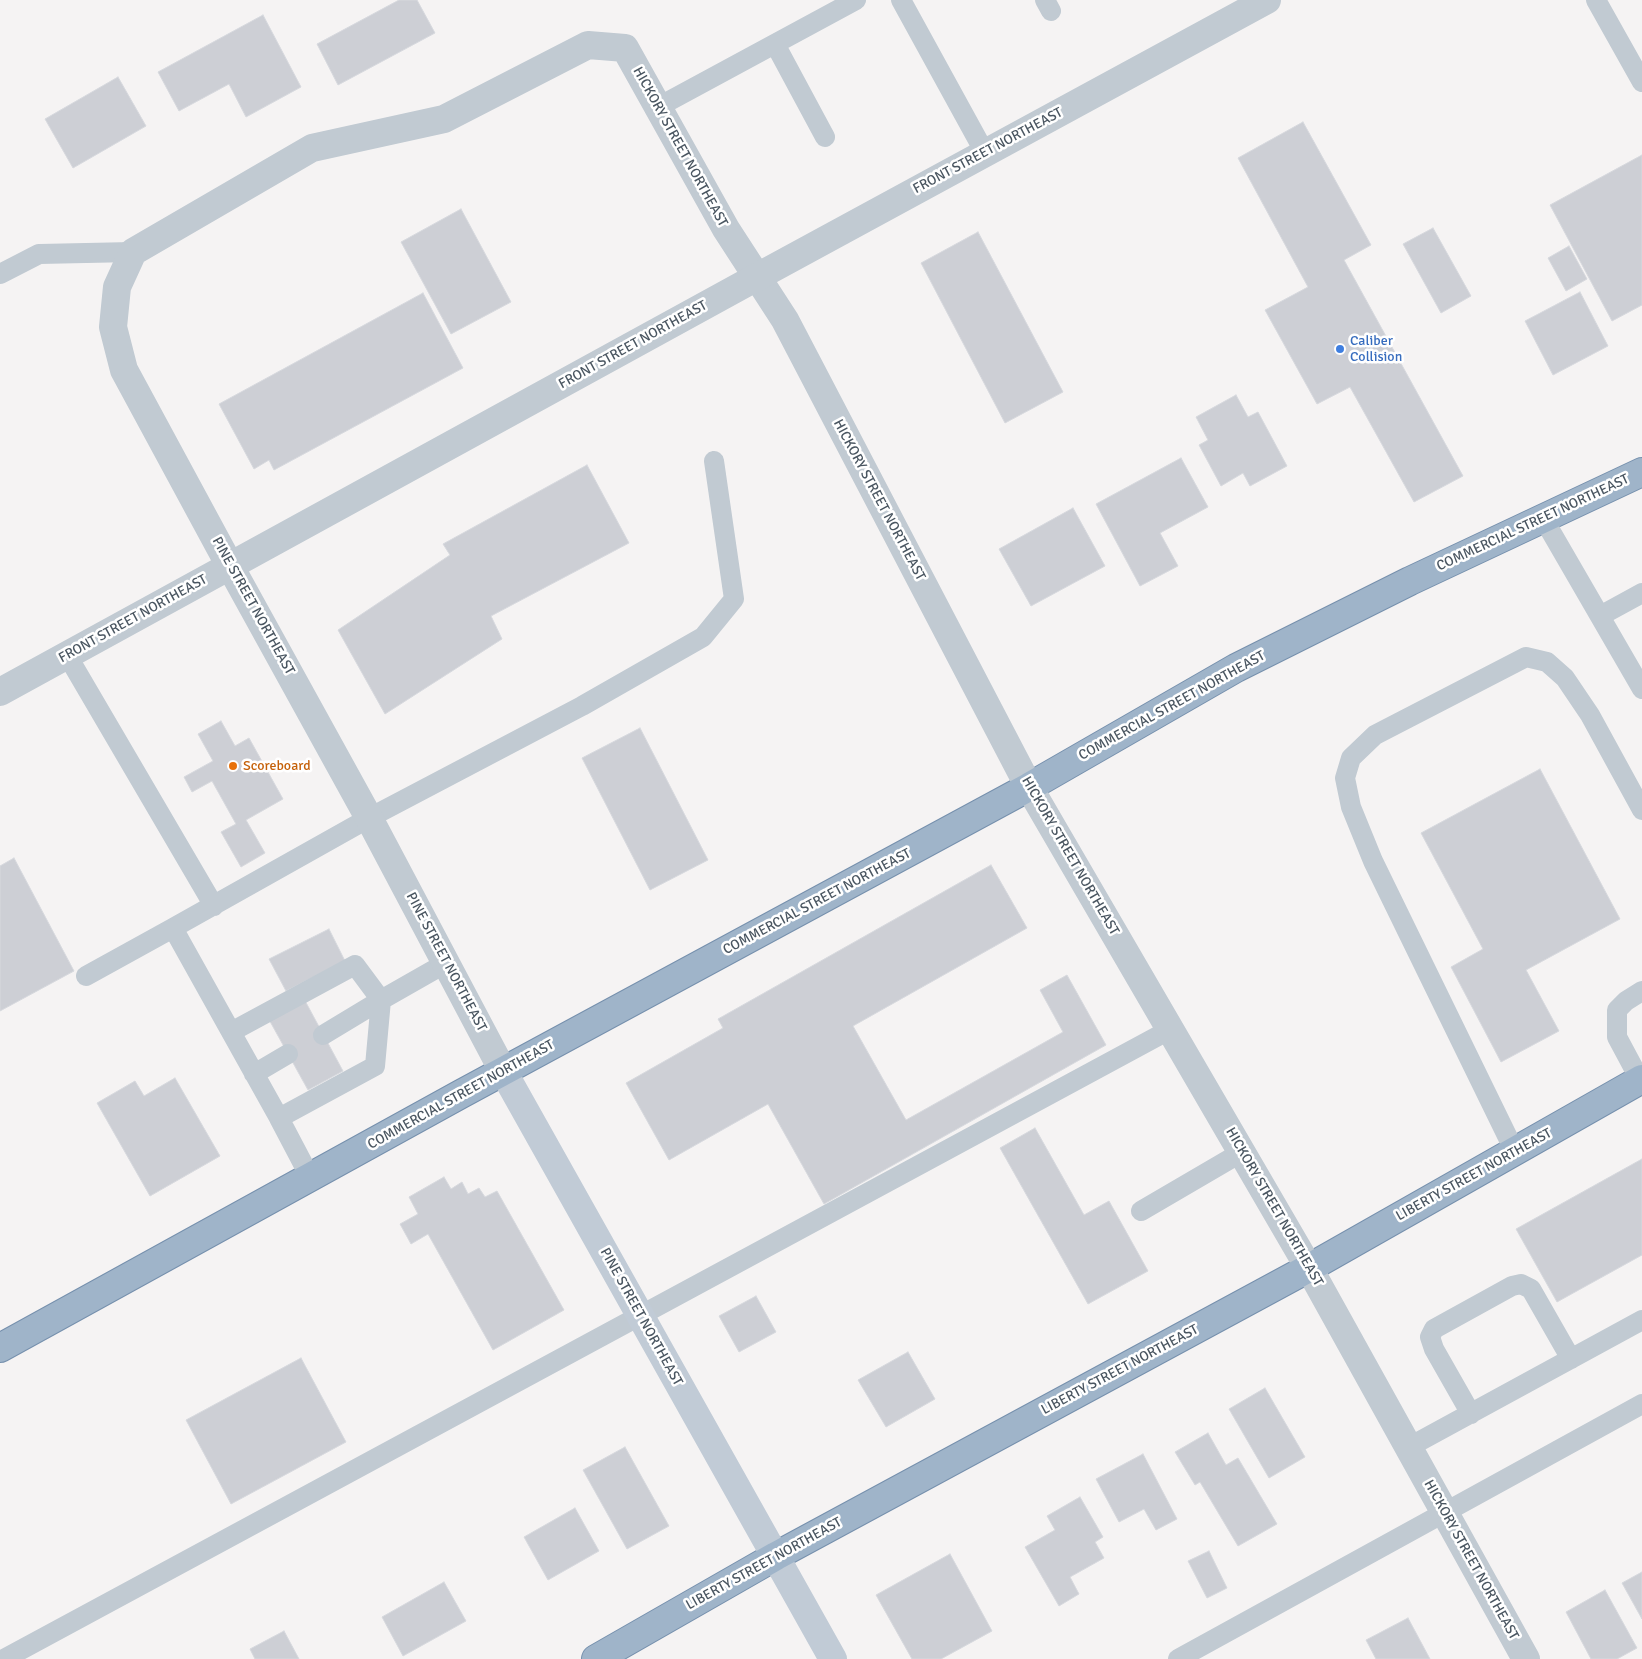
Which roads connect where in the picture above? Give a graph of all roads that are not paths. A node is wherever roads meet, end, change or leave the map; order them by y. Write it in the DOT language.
graph roads {
  1 [pos="856,0"];
  2 [pos="901,0"];
  3 [pos="1267,0"];
  4 [pos="1596,0"];
  5 [pos="775,44"];
  6 [pos="1642,82"];
  7 [pos="658,107"];
  8 [pos="825,137"];
  9 [pos="985,153"];
  10 [pos="134,252"];
  11 [pos="0,274"];
  12 [pos="757,277"];
  13 [pos="714,461"];
  14 [pos="1642,472"];
  15 [pos="1543,518"];
  16 [pos="230,566"];
  17 [pos="1642,593"];
  18 [pos="1600,616"];
  19 [pos="67,655"];
  20 [pos="1642,688"];
  21 [pos="0,692"];
  22 [pos="1029,787"];
  23 [pos="1642,810"];
  24 [pos="369,818"];
  25 [pos="214,906"];
  26 [pos="173,928"];
  27 [pos="446,963"];
  28 [pos="86,976"];
  29 [pos="1642,991"];
  30 [pos="381,1000"];
  31 [pos="1171,1029"];
  32 [pos="230,1032"];
  33 [pos="323,1034"];
  34 [pos="288,1054"];
  35 [pos="503,1071"];
  36 [pos="254,1074"];
  37 [pos="1641,1080"];
  38 [pos="279,1118"];
  39 [pos="1242,1152"];
  40 [pos="1515,1152"];
  41 [pos="310,1177"];
  42 [pos="1141,1211"];
  43 [pos="1309,1268"];
  44 [pos="641,1315"];
  45 [pos="1642,1320"];
  46 [pos="0,1348"];
  47 [pos="1571,1359"];
  48 [pos="1642,1404"];
  49 [pos="1471,1414"];
  50 [pos="1409,1448"];
  51 [pos="1445,1513"];
  52 [pos="776,1556"];
  53 [pos="4,1659"];
  54 [pos="596,1659"];
  55 [pos="833,1659"];
  56 [pos="1178,1659"];
  57 [pos="1526,1659"];
  1 -- 5 [label="lane"];
  2 -- 9 [label="lane"];
  3 -- 9 [label="street, FRONT STREET NORTHEAST"];
  4 -- 6 [label="lane"];
  5 -- 7 [label="lane"];
  5 -- 8 [label="lane"];
  7 -- 10 [label="street, HICKORY STREET NORTHEAST"];
  7 -- 12 [label="street, HICKORY STREET NORTHEAST"];
  9 -- 12 [label="street, FRONT STREET NORTHEAST"];
  10 -- 11 [label="lane"];
  10 -- 16 [label="street, PINE STREET NORTHEAST"];
  12 -- 16 [label="street, FRONT STREET NORTHEAST"];
  12 -- 22 [label="street, HICKORY STREET NORTHEAST"];
  13 -- 24 [label="lane"];
  14 -- 15 [label="highway, COMMERCIAL STREET NORTHEAST"];
  15 -- 18 [label="lane"];
  15 -- 22 [label="highway, COMMERCIAL STREET NORTHEAST"];
  16 -- 19 [label="street, FRONT STREET NORTHEAST"];
  16 -- 24 [label="street, PINE STREET NORTHEAST"];
  17 -- 18 [label="lane"];
  18 -- 20 [label="lane"];
  19 -- 21 [label="street, FRONT STREET NORTHEAST"];
  19 -- 25 [label="lane"];
  22 -- 31 [label="street, HICKORY STREET NORTHEAST"];
  22 -- 35 [label="highway, COMMERCIAL STREET NORTHEAST"];
  23 -- 40 [label="lane"];
  24 -- 25 [label="lane"];
  24 -- 27 [label="street, PINE STREET NORTHEAST"];
  25 -- 26 [label="lane"];
  26 -- 28 [label="lane"];
  26 -- 32 [label="lane"];
  27 -- 30 [label="lane"];
  27 -- 35 [label="street, PINE STREET NORTHEAST"];
  29 -- 37 [label="lane"];
  30 -- 32 [label="lane"];
  30 -- 33 [label="lane"];
  30 -- 38 [label="lane"];
  31 -- 39 [label="street, HICKORY STREET NORTHEAST"];
  31 -- 44 [label="lane"];
  32 -- 36 [label="lane"];
  34 -- 36 [label="lane"];
  35 -- 41 [label="highway, COMMERCIAL STREET NORTHEAST"];
  35 -- 44 [label="main road, PINE STREET NORTHEAST"];
  36 -- 38 [label="lane"];
  37 -- 40 [label="highway, LIBERTY STREET NORTHEAST"];
  38 -- 41 [label="lane"];
  39 -- 42 [label="lane"];
  39 -- 43 [label="street, HICKORY STREET NORTHEAST"];
  40 -- 43 [label="highway, LIBERTY STREET NORTHEAST"];
  41 -- 46 [label="highway, COMMERCIAL STREET NORTHEAST"];
  43 -- 50 [label="street, HICKORY STREET NORTHEAST"];
  43 -- 52 [label="highway, LIBERTY STREET NORTHEAST"];
  44 -- 52 [label="main road, PINE STREET NORTHEAST"];
  44 -- 53 [label="lane"];
  45 -- 47 [label="lane"];
  47 -- 49 [label="lane"];
  47 -- 49 [label="lane"];
  48 -- 51 [label="lane"];
  49 -- 50 [label="lane"];
  50 -- 51 [label="street, HICKORY STREET NORTHEAST"];
  51 -- 56 [label="lane"];
  51 -- 57 [label="street, HICKORY STREET NORTHEAST"];
  52 -- 54 [label="highway, LIBERTY STREET NORTHEAST"];
  52 -- 55 [label="main road, PINE STREET NORTHEAST"];
}
